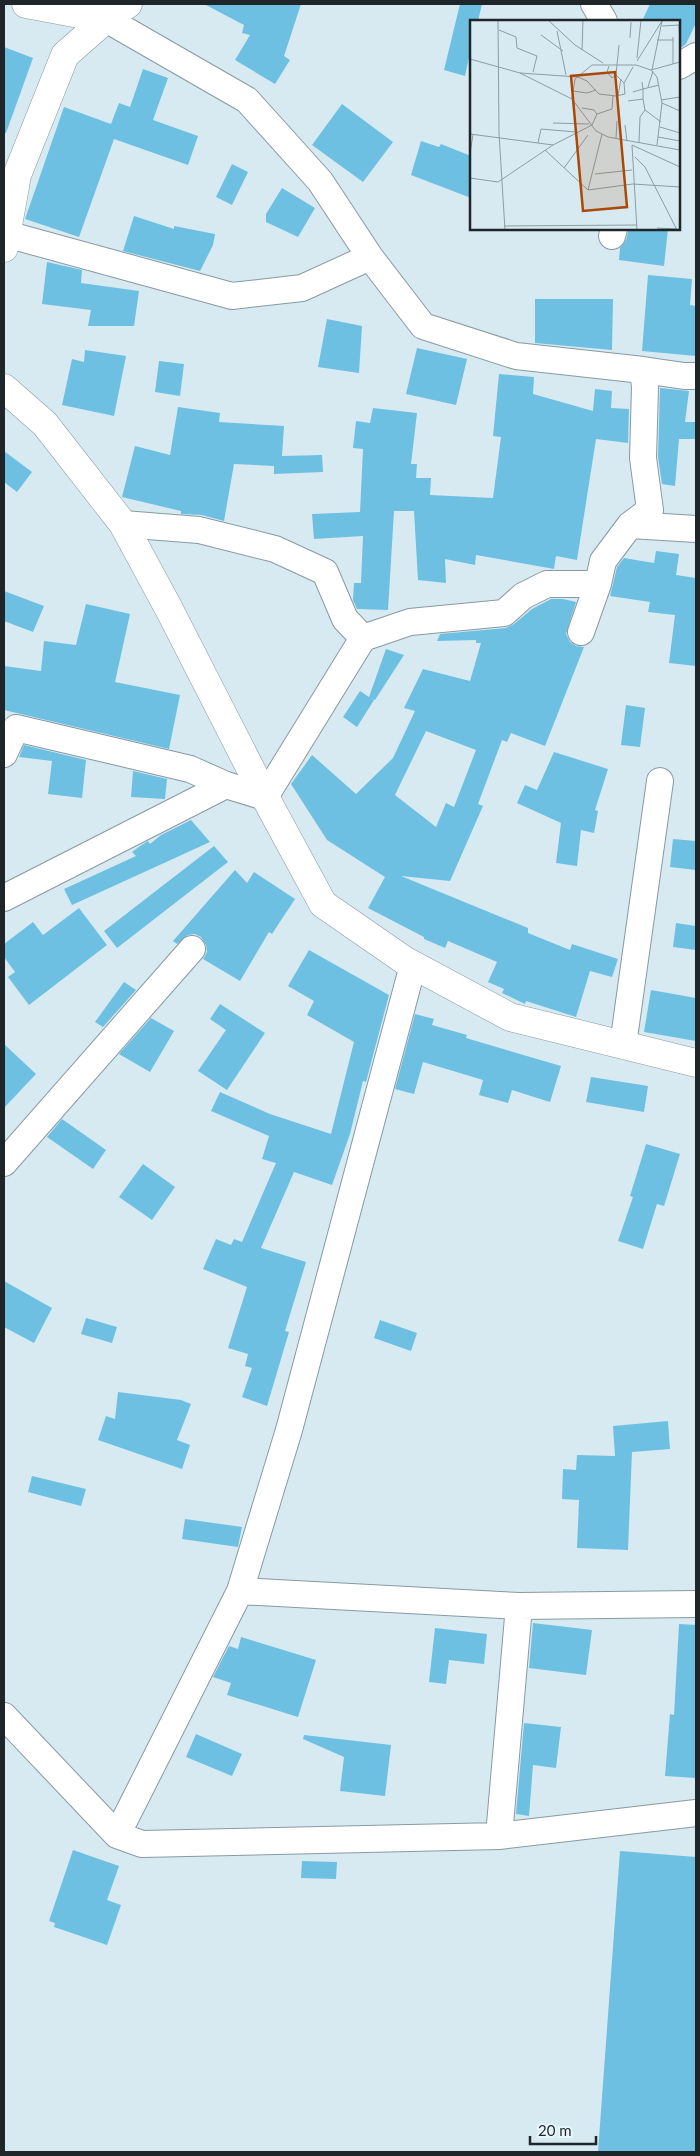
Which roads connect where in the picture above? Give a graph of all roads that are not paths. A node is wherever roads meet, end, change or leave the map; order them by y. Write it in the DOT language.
graph roads {
  1 [pos="26,4"];
  2 [pos="128,4"];
  3 [pos="594,4"];
  4 [pos="106,19"];
  5 [pos="603,20"];
  6 [pos="696,56"];
  7 [pos="680,65"];
  8 [pos="5,241"];
  9 [pos="370,257"];
  10 [pos="643,370"];
  11 [pos="696,376"];
  12 [pos="4,388"];
  13 [pos="123,524"];
  14 [pos="630,525"];
  15 [pos="696,529"];
  16 [pos="598,584"];
  17 [pos="581,632"];
  18 [pos="363,638"];
  19 [pos="4,754"];
  20 [pos="660,781"];
  21 [pos="226,785"];
  22 [pos="265,797"];
  23 [pos="6,896"];
  24 [pos="192,949"];
  25 [pos="413,964"];
  26 [pos="622,1045"];
  27 [pos="696,1063"];
  28 [pos="4,1163"];
  29 [pos="240,1591"];
  30 [pos="696,1604"];
  31 [pos="519,1606"];
  32 [pos="4,1716"];
  33 [pos="696,1813"];
  34 [pos="117,1835"];
  35 [pos="499,1836"];
  1 -- 4 [label="street"];
  2 -- 4 [label="street"];
  3 -- 5 [label="street"];
  4 -- 8 [label="street"];
  4 -- 9 [label="street"];
  6 -- 7 [label="street"];
  8 -- 9 [label="street"];
  9 -- 10 [label="street"];
  10 -- 11 [label="street"];
  10 -- 14 [label="street"];
  12 -- 13 [label="street"];
  13 -- 18 [label="street"];
  13 -- 22 [label="street"];
  14 -- 15 [label="street"];
  14 -- 16 [label="street"];
  16 -- 17 [label="street"];
  16 -- 18 [label="street"];
  18 -- 22 [label="street"];
  19 -- 21 [label="street"];
  20 -- 26 [label="street"];
  21 -- 22 [label="street"];
  21 -- 23 [label="street"];
  22 -- 25 [label="street"];
  24 -- 28 [label="street"];
  25 -- 26 [label="street"];
  25 -- 29 [label="street"];
  26 -- 27 [label="street"];
  29 -- 31 [label="street"];
  29 -- 34 [label="street"];
  30 -- 31 [label="street"];
  31 -- 35 [label="street"];
  32 -- 34 [label="street"];
  33 -- 35 [label="street"];
  34 -- 35 [label="street"];
}
